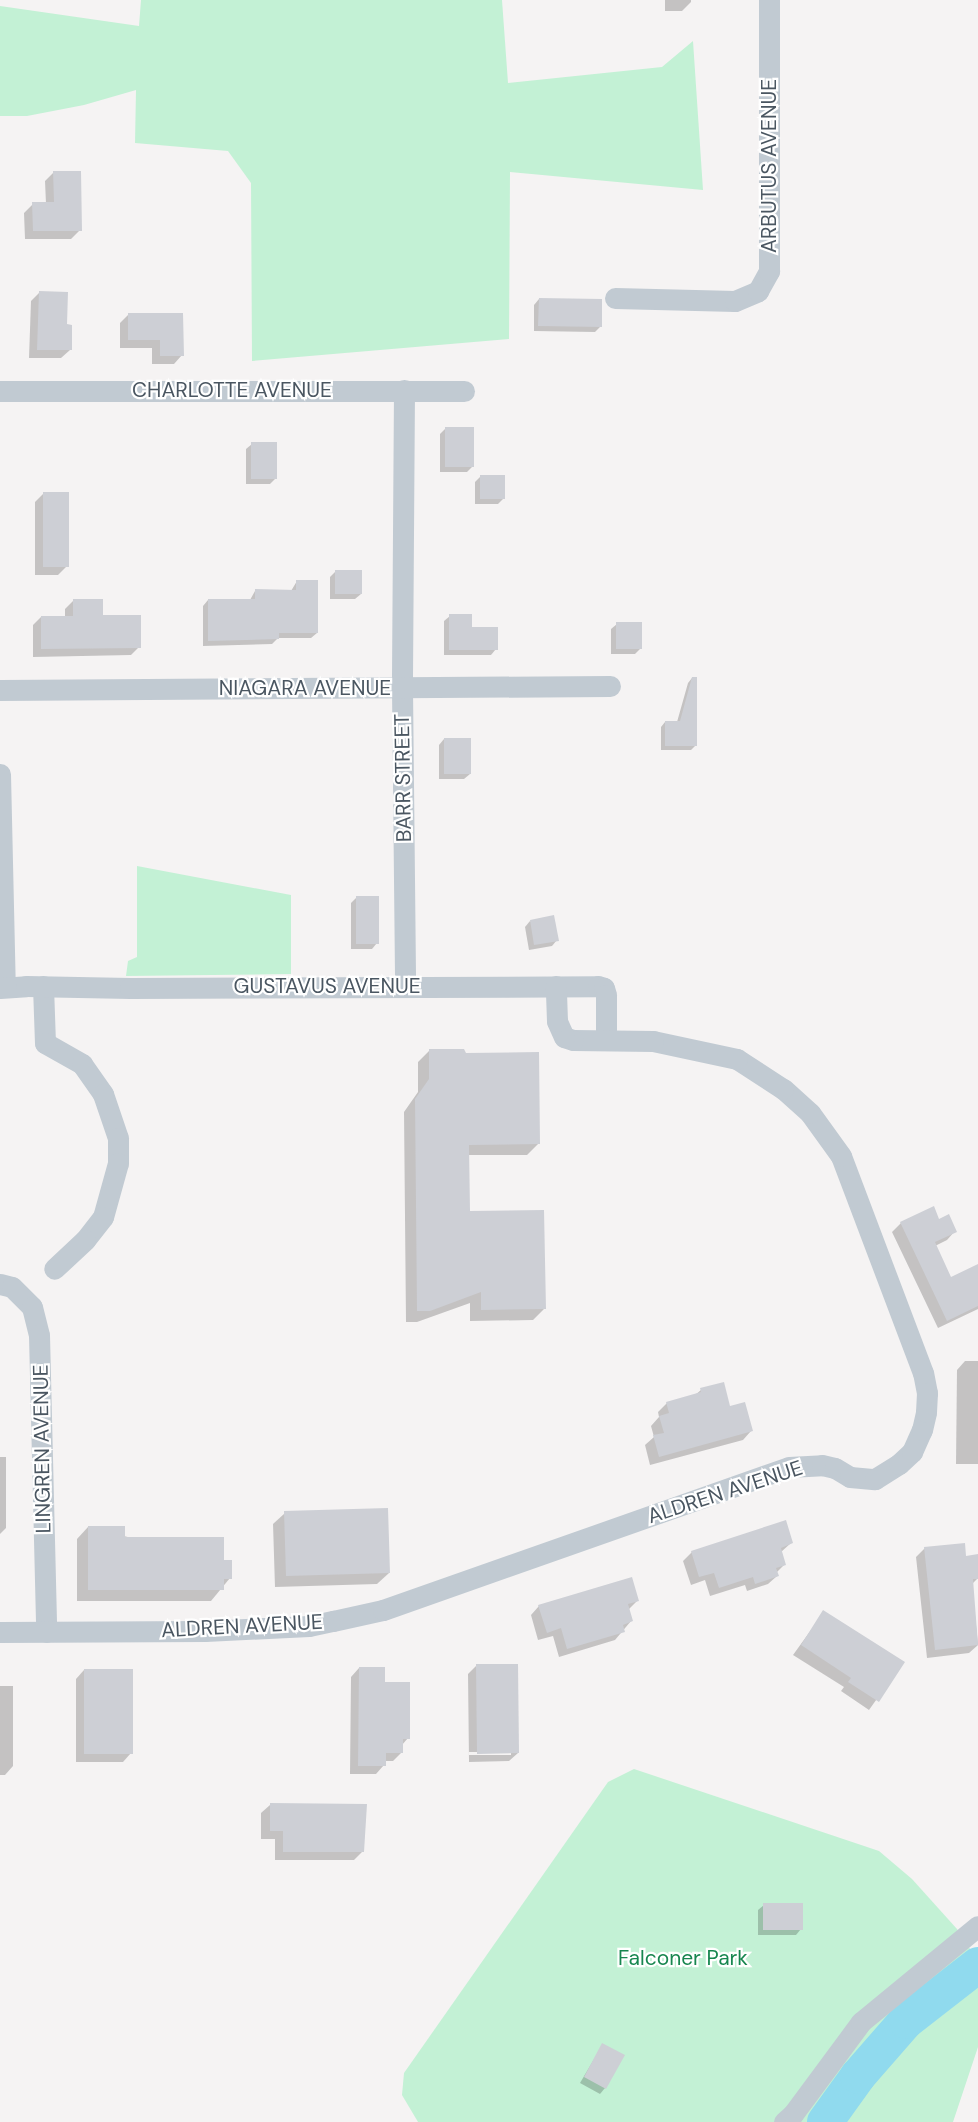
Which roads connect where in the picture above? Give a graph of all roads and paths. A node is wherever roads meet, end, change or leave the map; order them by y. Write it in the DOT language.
graph roads {
  1 [pos="769,0"];
  2 [pos="615,298"];
  3 [pos="404,390"];
  4 [pos="0,391"];
  5 [pos="464,391"];
  6 [pos="610,686"];
  7 [pos="402,688"];
  8 [pos="0,690"];
  9 [pos="0,774"];
  10 [pos="43,986"];
  11 [pos="405,986"];
  12 [pos="556,986"];
  13 [pos="3,988"];
  14 [pos="606,1038"];
  15 [pos="54,1269"];
  16 [pos="0,1284"];
  17 [pos="0,1632"];
  18 [pos="46,1632"];
  19 [pos="978,1926"];
  20 [pos="784,2122"];
  1 -- 2 [label="street, ARBUTUS AVENUE"];
  3 -- 4 [label="street, CHARLOTTE AVENUE"];
  3 -- 5 [label="street, CHARLOTTE AVENUE"];
  3 -- 7 [label="street, BARR STREET"];
  6 -- 7 [label="street, NIAGARA AVENUE"];
  7 -- 8 [label="street, NIAGARA AVENUE"];
  7 -- 11 [label="street, BARR STREET"];
  9 -- 13 [label="street"];
  10 -- 11 [label="street, GUSTAVUS AVENUE"];
  10 -- 13 [label="street, GUSTAVUS AVENUE"];
  10 -- 15 [label="street"];
  11 -- 12 [label="street, GUSTAVUS AVENUE"];
  12 -- 14 [label="street, ALDREN AVENUE"];
  12 -- 14 [label="street, GUSTAVUS AVENUE"];
  14 -- 18 [label="street, ALDREN AVENUE"];
  16 -- 18 [label="street, LINGREN AVENUE"];
  17 -- 18 [label="street, ALDREN AVENUE"];
  19 -- 20 [label="street"];
}
